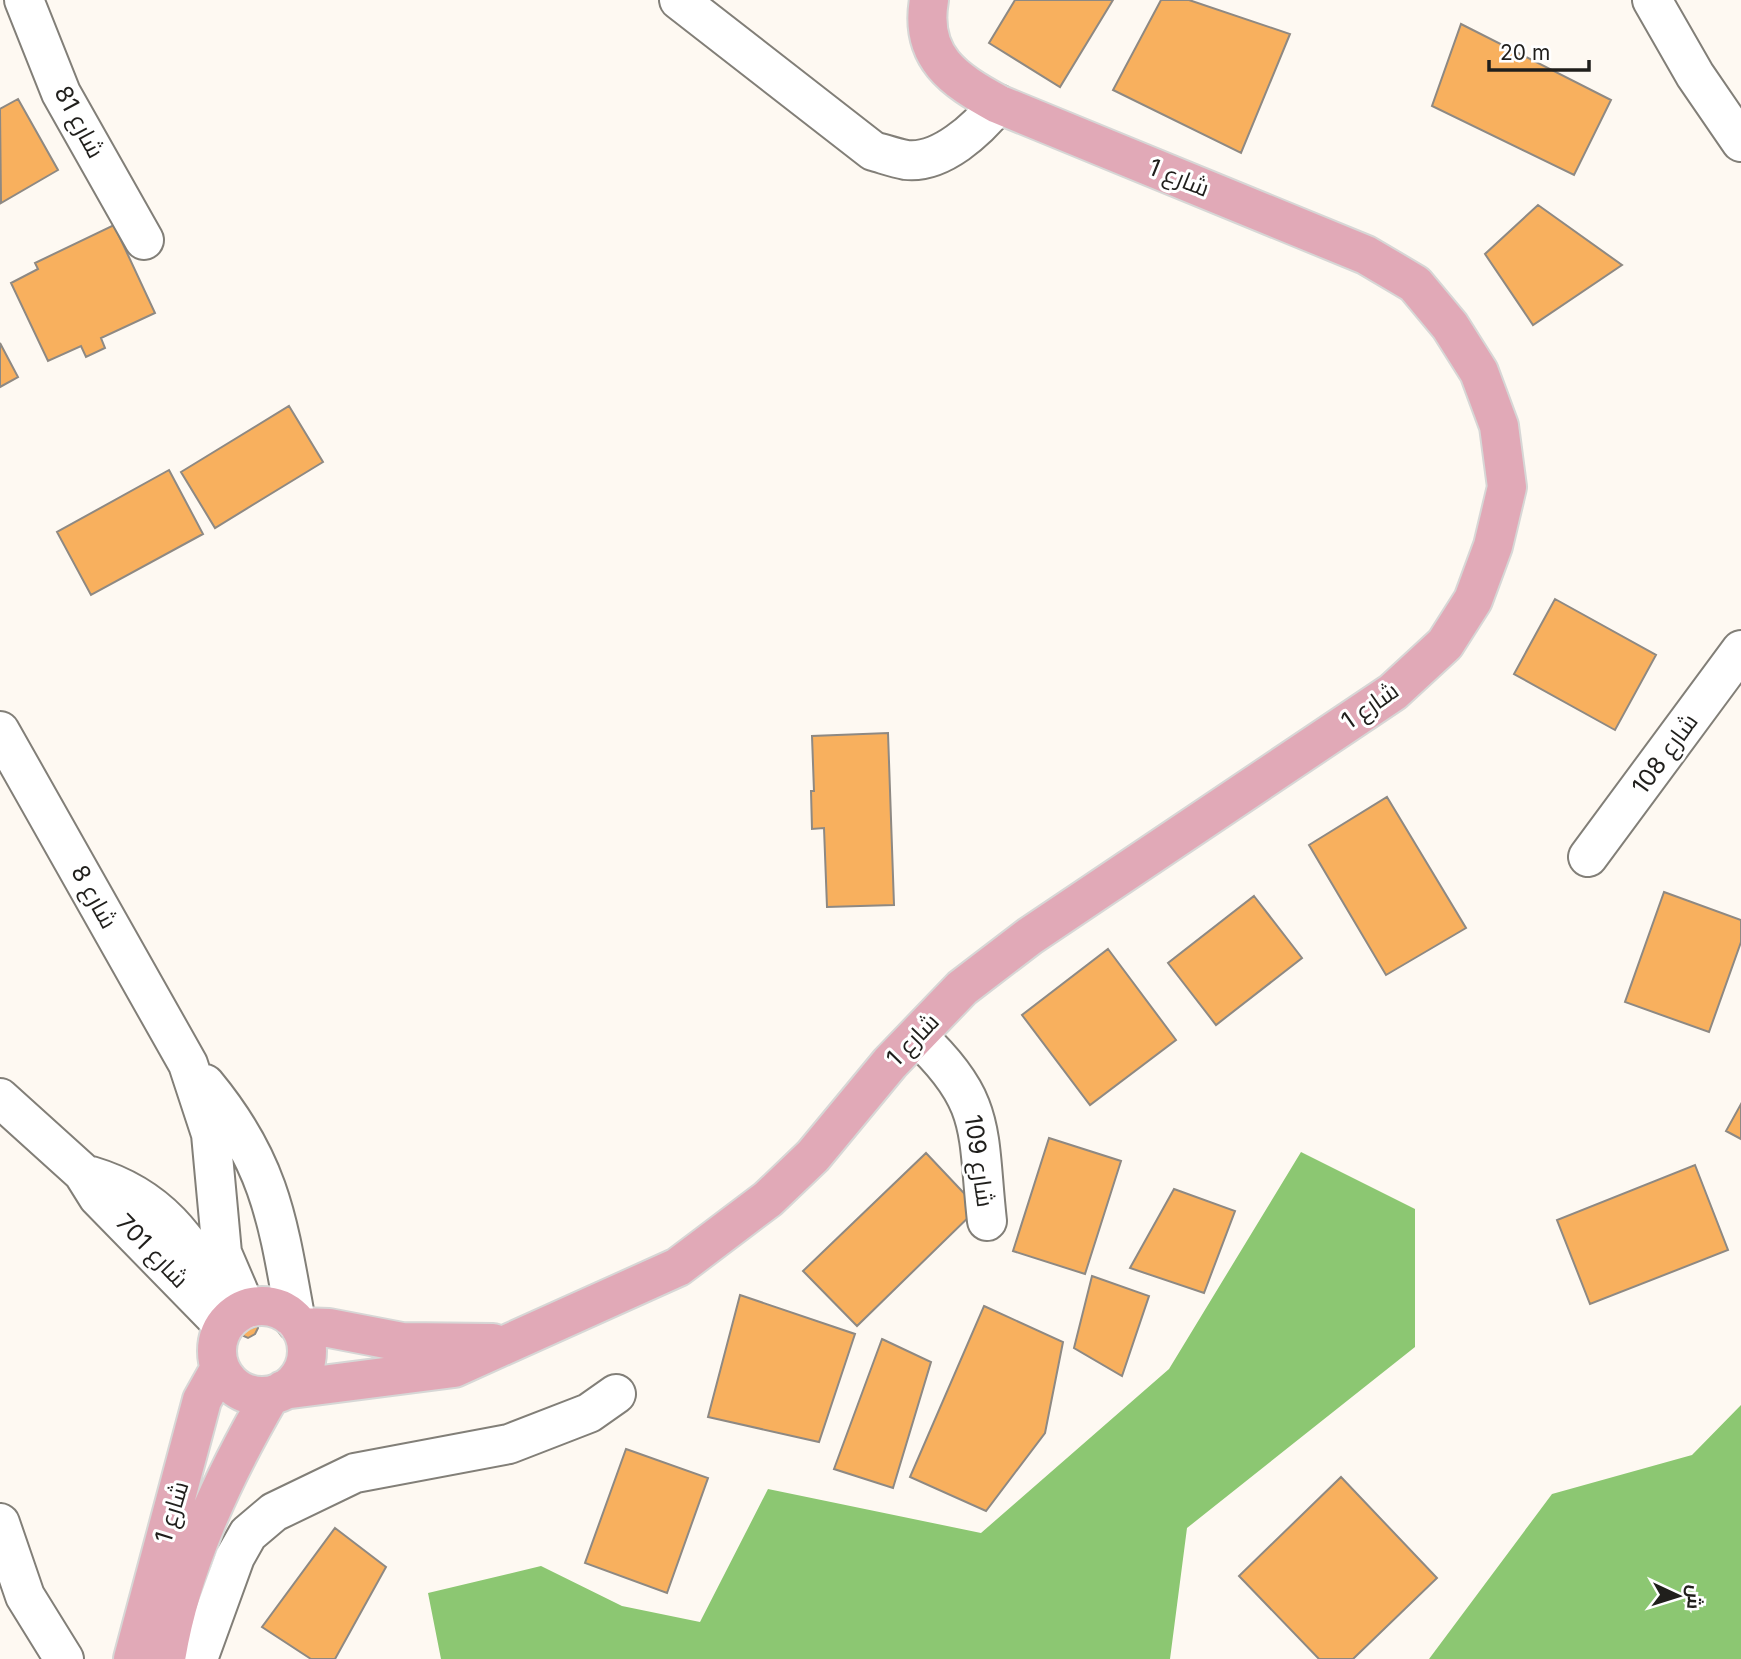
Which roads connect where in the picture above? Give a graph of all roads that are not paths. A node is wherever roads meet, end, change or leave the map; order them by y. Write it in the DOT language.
graph roads {
  1 [pos="24,0"];
  2 [pos="679,0"];
  3 [pos="929,0"];
  4 [pos="1652,0"];
  5 [pos="998,104"];
  6 [pos="1741,142"];
  7 [pos="144,240"];
  8 [pos="1741,650"];
  9 [pos="0,731"];
  10 [pos="1588,857"];
  11 [pos="917,1036"];
  12 [pos="188,1064"];
  13 [pos="0,1098"];
  14 [pos="987,1221"];
  15 [pos="235,1317"];
  16 [pos="298,1325"];
  17 [pos="502,1344"];
  18 [pos="220,1368"];
  19 [pos="276,1393"];
  20 [pos="617,1394"];
  21 [pos="0,1523"];
  22 [pos="64,1659"];
  23 [pos="133,1659"];
  24 [pos="166,1659"];
  25 [pos="198,1659"];
  1 -- 7 [label="street, شارع 81"];
  2 -- 5 [label="street"];
  3 -- 5 [label="main road, شارع 1"];
  4 -- 6 [label="street"];
  5 -- 11 [label="main road, شارع 1"];
  8 -- 10 [label="street, شارع 108"];
  9 -- 12 [label="street, شارع 8"];
  11 -- 14 [label="street, شارع 109"];
  11 -- 17 [label="main road, شارع 1"];
  12 -- 15 [label="street, شارع 8"];
  12 -- 16 [label="street, شارع 8"];
  13 -- 15 [label="street, شارع 701"];
  15 -- 16 [label="main road"];
  15 -- 18 [label="main road"];
  16 -- 17 [label="main road, شارع 1"];
  16 -- 19 [label="main road"];
  17 -- 19 [label="main road, شارع 1"];
  18 -- 19 [label="main road"];
  18 -- 23 [label="main road, شارع 1"];
  19 -- 24 [label="main road, شارع 1"];
  20 -- 25 [label="street"];
  21 -- 22 [label="street"];
}
